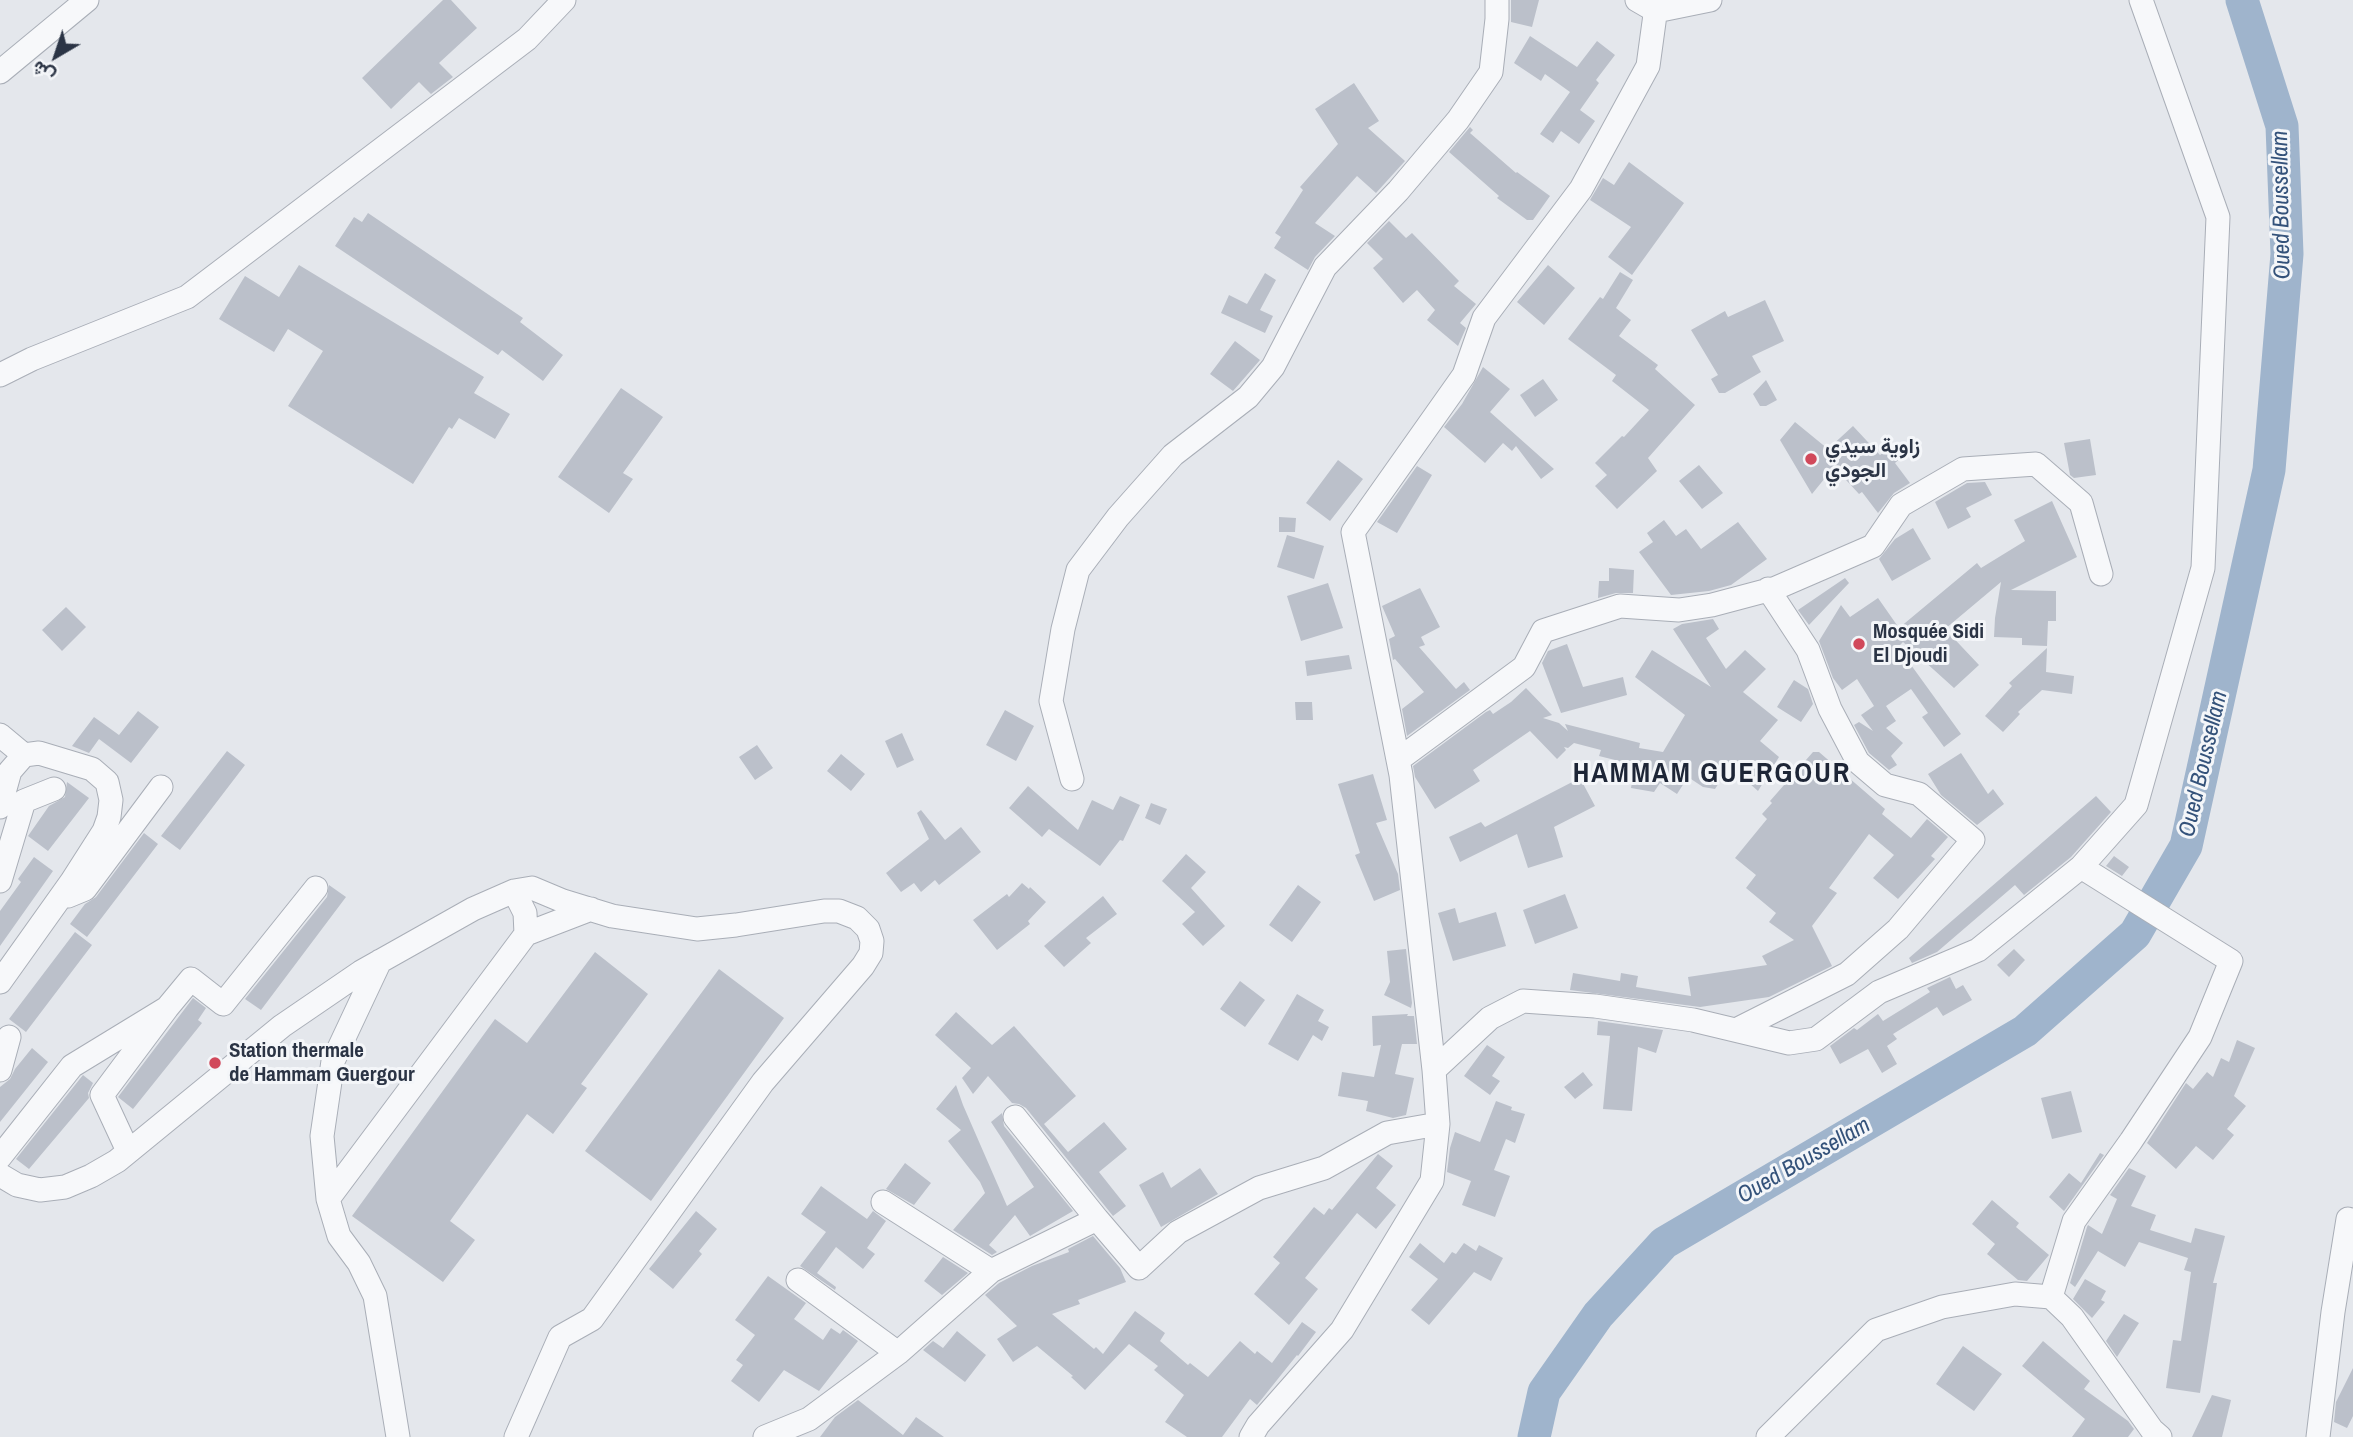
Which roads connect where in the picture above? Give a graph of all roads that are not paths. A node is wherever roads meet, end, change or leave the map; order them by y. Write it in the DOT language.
graph roads {
  1 [pos="87,0"];
  2 [pos="543,0"];
  3 [pos="564,0"];
  4 [pos="1497,0"];
  5 [pos="1710,0"];
  6 [pos="2141,0"];
  7 [pos="1650,4"];
  8 [pos="527,39"];
  9 [pos="0,72"];
  10 [pos="0,375"];
  11 [pos="2101,574"];
  12 [pos="1768,589"];
  13 [pos="0,735"];
  14 [pos="24,755"];
  15 [pos="1398,760"];
  16 [pos="1072,779"];
  17 [pos="161,787"];
  18 [pos="54,789"];
  19 [pos="0,807"];
  20 [pos="2081,867"];
  21 [pos="0,881"];
  22 [pos="316,888"];
  23 [pos="514,891"];
  24 [pos="59,900"];
  25 [pos="591,909"];
  26 [pos="526,933"];
  27 [pos="380,961"];
  28 [pos="0,982"];
  29 [pos="167,1008"];
  30 [pos="1736,1030"];
  31 [pos="9,1037"];
  32 [pos="0,1070"];
  33 [pos="1434,1070"];
  34 [pos="1015,1117"];
  35 [pos="1438,1124"];
  36 [pos="128,1151"];
  37 [pos="0,1157"];
  38 [pos="0,1175"];
  39 [pos="328,1199"];
  40 [pos="883,1202"];
  41 [pos="1097,1219"];
  42 [pos="2348,1219"];
  43 [pos="991,1271"];
  44 [pos="798,1280"];
  45 [pos="2051,1297"];
  46 [pos="898,1353"];
  47 [pos="398,1437"];
  48 [pos="516,1437"];
  49 [pos="765,1437"];
  50 [pos="1251,1437"];
  51 [pos="1768,1437"];
  52 [pos="2160,1437"];
  53 [pos="2318,1437"];
  1 -- 9 [label="street"];
  2 -- 8 [label="street"];
  3 -- 8 [label="street"];
  4 -- 16 [label="street"];
  5 -- 7 [label="street"];
  6 -- 20 [label="street"];
  7 -- 15 [label="street"];
  8 -- 10 [label="street"];
  11 -- 12 [label="street"];
  12 -- 15 [label="street"];
  12 -- 30 [label="street"];
  13 -- 14 [label="street"];
  14 -- 19 [label="street"];
  14 -- 24 [label="street"];
  15 -- 33 [label="street"];
  17 -- 24 [label="street"];
  18 -- 21 [label="street"];
  20 -- 30 [label="street"];
  20 -- 45 [label="street"];
  22 -- 29 [label="street"];
  23 -- 25 [label="street"];
  23 -- 26 [label="street"];
  23 -- 27 [label="street"];
  24 -- 28 [label="street"];
  25 -- 26 [label="street"];
  25 -- 48 [label="street"];
  26 -- 39 [label="street"];
  27 -- 36 [label="street"];
  27 -- 39 [label="street"];
  29 -- 36 [label="street"];
  29 -- 37 [label="street"];
  30 -- 33 [label="street"];
  31 -- 32 [label="street"];
  33 -- 35 [label="street"];
  34 -- 41 [label="street"];
  35 -- 41 [label="street"];
  35 -- 50 [label="street"];
  36 -- 38 [label="street"];
  39 -- 47 [label="street"];
  40 -- 43 [label="street"];
  41 -- 43 [label="street"];
  42 -- 53 [label="street"];
  43 -- 46 [label="street"];
  44 -- 46 [label="street"];
  45 -- 51 [label="street"];
  45 -- 52 [label="street"];
  46 -- 49 [label="street"];
}
